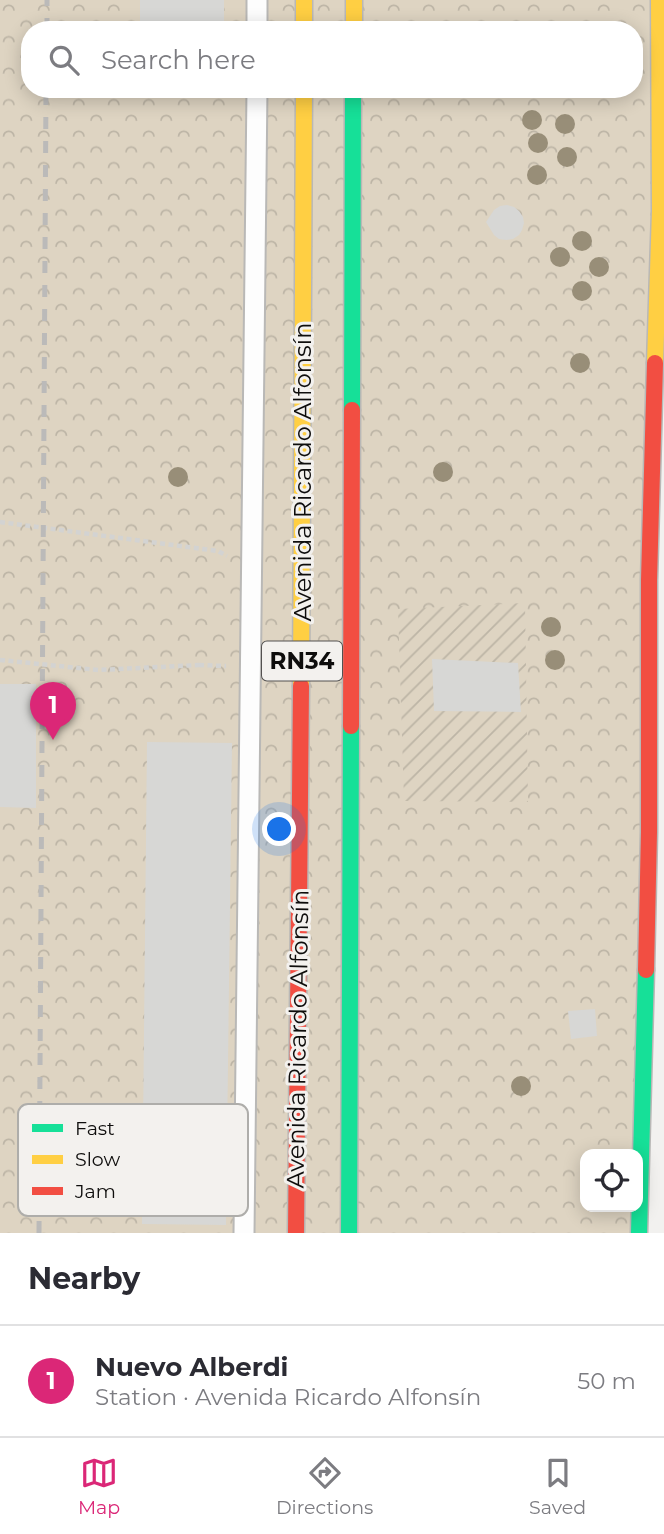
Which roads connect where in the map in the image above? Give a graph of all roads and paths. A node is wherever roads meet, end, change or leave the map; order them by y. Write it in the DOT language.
graph roads {
  1 [pos="257,0"];
  2 [pos="304,0"];
  3 [pos="354,0"];
  4 [pos="659,0"];
  5 [pos="257,21"];
  6 [pos="304,21"];
  7 [pos="354,21"];
  8 [pos="257,98"];
  9 [pos="304,98"];
  10 [pos="354,98"];
  11 [pos="0,522"];
  12 [pos="252,569"];
  13 [pos="0,660"];
  14 [pos="199,665"];
  15 [pos="245,1104"];
  16 [pos="296,1233"];
  17 [pos="349,1233"];
  18 [pos="639,1233"];
  1 -- 5 [label="lane"];
  2 -- 6 [label="main road"];
  3 -- 7 [label="main road"];
  4 -- 18 [label="main road"];
  8 -- 12 [label="lane"];
  9 -- 16 [label="main road, Avenida Ricardo Alfonsín / RN34"];
  10 -- 17 [label="main road, Avenida Ricardo Alfonsín / RN34"];
  11 -- 12 [label="path"];
  12 -- 15 [label="lane"];
  13 -- 14 [label="path, bridge"];
}
